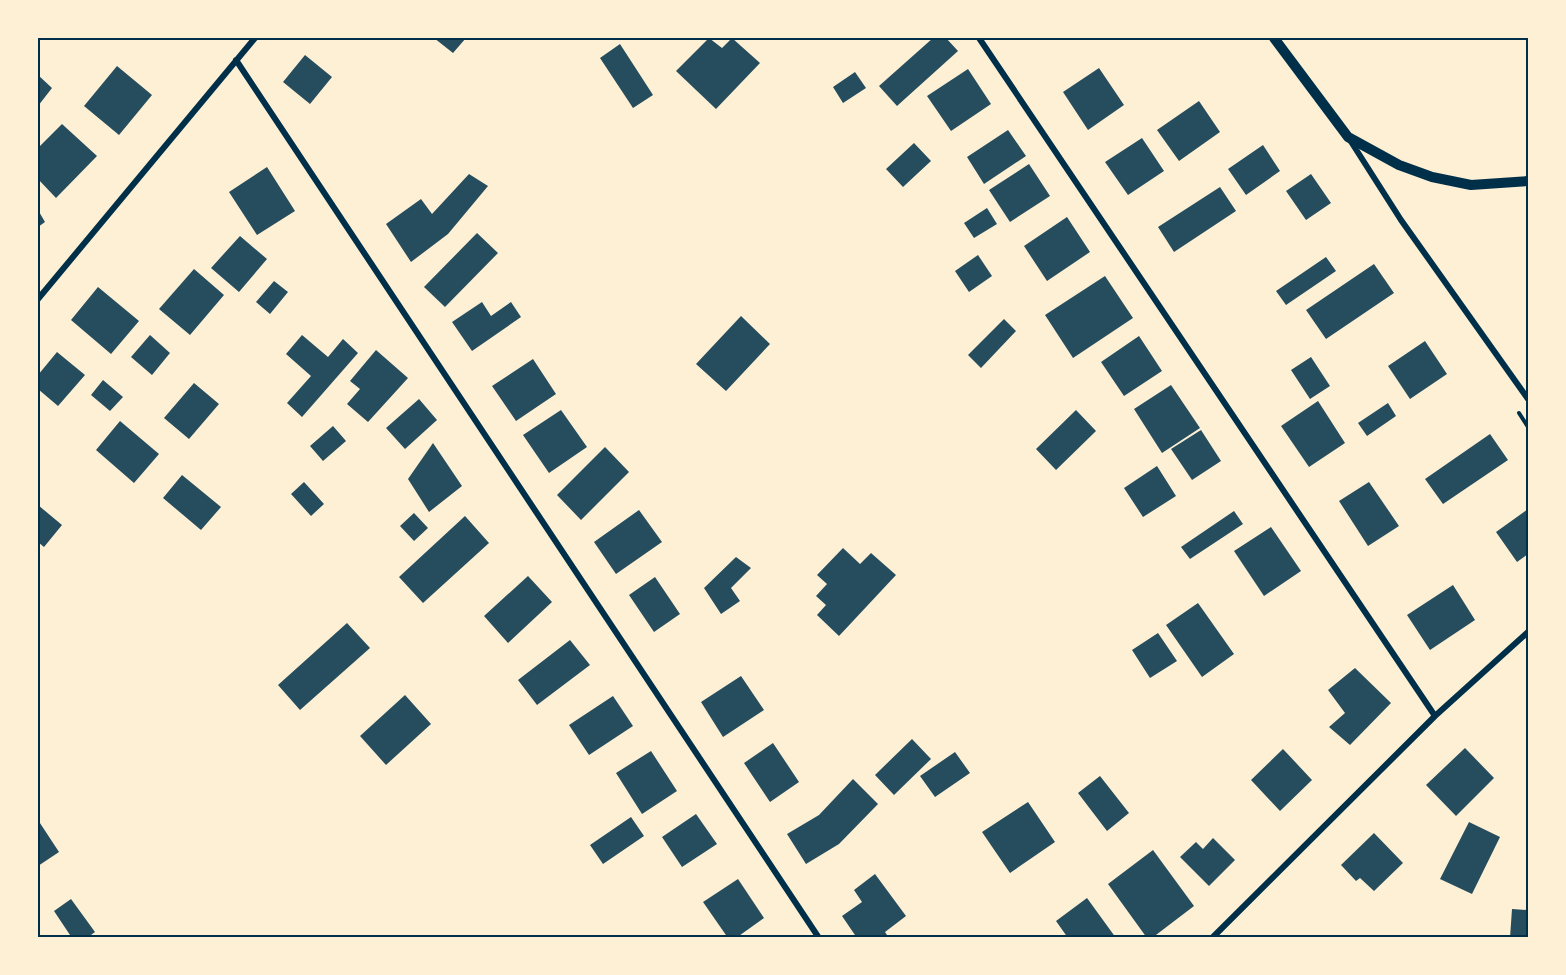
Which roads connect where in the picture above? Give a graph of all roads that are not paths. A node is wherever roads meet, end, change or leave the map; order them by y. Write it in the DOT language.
graph roads {
  1 [pos="255,38"];
  2 [pos="979,38"];
  3 [pos="1274,38"];
  4 [pos="236,60"];
  5 [pos="1348,136"];
  6 [pos="1528,181"];
  7 [pos="38,299"];
  8 [pos="1528,399"];
  9 [pos="1528,632"];
  10 [pos="1435,716"];
  11 [pos="819,938"];
  12 [pos="1212,938"];
  1 -- 4 [label="street"];
  2 -- 10 [label="street"];
  3 -- 5 [label="street"];
  4 -- 7 [label="street"];
  4 -- 11 [label="street"];
  5 -- 6 [label="street"];
  5 -- 8 [label="street"];
  9 -- 10 [label="street"];
  10 -- 12 [label="street"];
}
